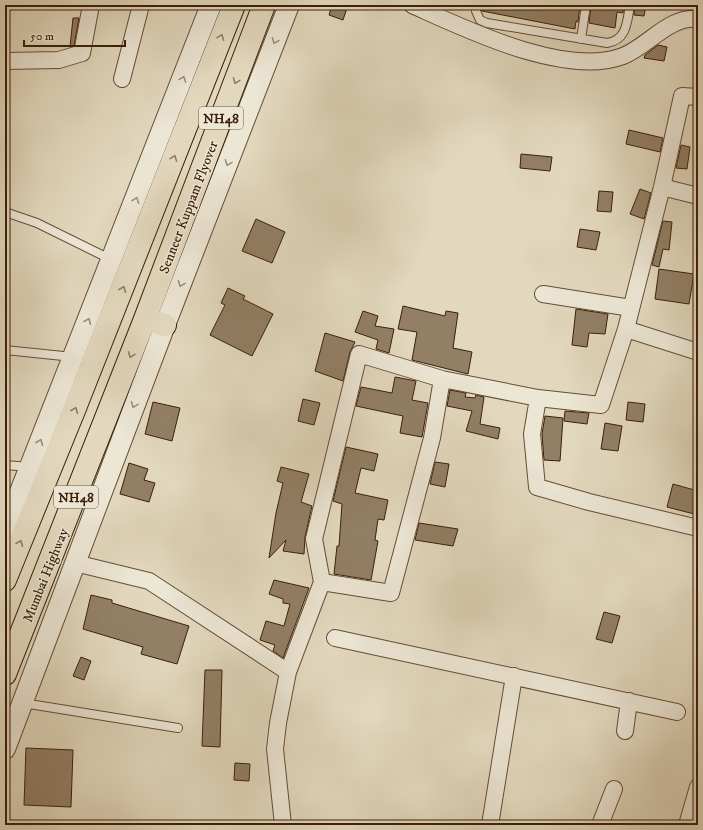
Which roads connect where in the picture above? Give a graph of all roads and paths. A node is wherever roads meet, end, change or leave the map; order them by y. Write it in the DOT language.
graph roads {
  1 [pos="91,5"];
  2 [pos="141,5"];
  3 [pos="211,5"];
  4 [pos="234,5"];
  5 [pos="264,5"];
  6 [pos="289,5"];
  7 [pos="412,5"];
  8 [pos="586,5"];
  9 [pos="630,5"];
  10 [pos="476,11"];
  11 [pos="698,20"];
  12 [pos="581,39"];
  13 [pos="5,61"];
  14 [pos="122,79"];
  15 [pos="698,98"];
  16 [pos="662,187"];
  17 [pos="698,196"];
  18 [pos="5,212"];
  19 [pos="122,263"];
  20 [pos="543,294"];
  21 [pos="631,308"];
  22 [pos="155,322"];
  23 [pos="626,329"];
  24 [pos="5,350"];
  25 [pos="698,352"];
  26 [pos="74,357"];
  27 [pos="442,379"];
  28 [pos="538,398"];
  29 [pos="5,465"];
  30 [pos="30,467"];
  31 [pos="698,528"];
  32 [pos="5,530"];
  33 [pos="75,563"];
  34 [pos="5,580"];
  35 [pos="322,582"];
  36 [pos="335,638"];
  37 [pos="288,672"];
  38 [pos="5,674"];
  39 [pos="514,676"];
  40 [pos="629,701"];
  41 [pos="22,703"];
  42 [pos="677,712"];
  43 [pos="178,728"];
  44 [pos="625,731"];
  45 [pos="5,749"];
  46 [pos="698,787"];
  47 [pos="614,789"];
  48 [pos="283,825"];
  49 [pos="490,825"];
  50 [pos="600,825"];
  51 [pos="686,825"];
  1 -- 13 [label="street"];
  2 -- 14 [label="street"];
  19 -- 3 [label="street, one-way"];
  19 -- 4 [label="highway, NH48, one-way"];
  5 -- 22 [label="highway, Senneer Kuppam Flyover / NH48, one-way"];
  6 -- 22 [label="street, one-way"];
  7 -- 11 [label="street"];
  8 -- 12 [label="lane"];
  9 -- 12 [label="lane"];
  10 -- 12 [label="lane"];
  15 -- 16 [label="street"];
  16 -- 17 [label="street"];
  16 -- 21 [label="street"];
  18 -- 19 [label="lane"];
  26 -- 19 [label="street, one-way"];
  34 -- 19 [label="highway, NH48, one-way"];
  20 -- 21 [label="street"];
  21 -- 23 [label="street"];
  22 -- 33 [label="street, one-way"];
  22 -- 38 [label="highway, Mumbai Highway / NH48, one-way"];
  23 -- 25 [label="street"];
  23 -- 28 [label="street"];
  24 -- 26 [label="lane"];
  30 -- 26 [label="street, one-way"];
  27 -- 28 [label="street"];
  27 -- 35 [label="street"];
  27 -- 35 [label="street"];
  28 -- 31 [label="street"];
  29 -- 30 [label="lane"];
  30 -- 32 [label="street"];
  33 -- 37 [label="street"];
  33 -- 41 [label="street"];
  35 -- 37 [label="street"];
  36 -- 39 [label="street"];
  37 -- 48 [label="street"];
  39 -- 40 [label="street"];
  39 -- 49 [label="street"];
  40 -- 42 [label="street"];
  40 -- 44 [label="street"];
  41 -- 43 [label="lane"];
  41 -- 45 [label="street"];
  46 -- 51 [label="street"];
  47 -- 50 [label="street"];
}
